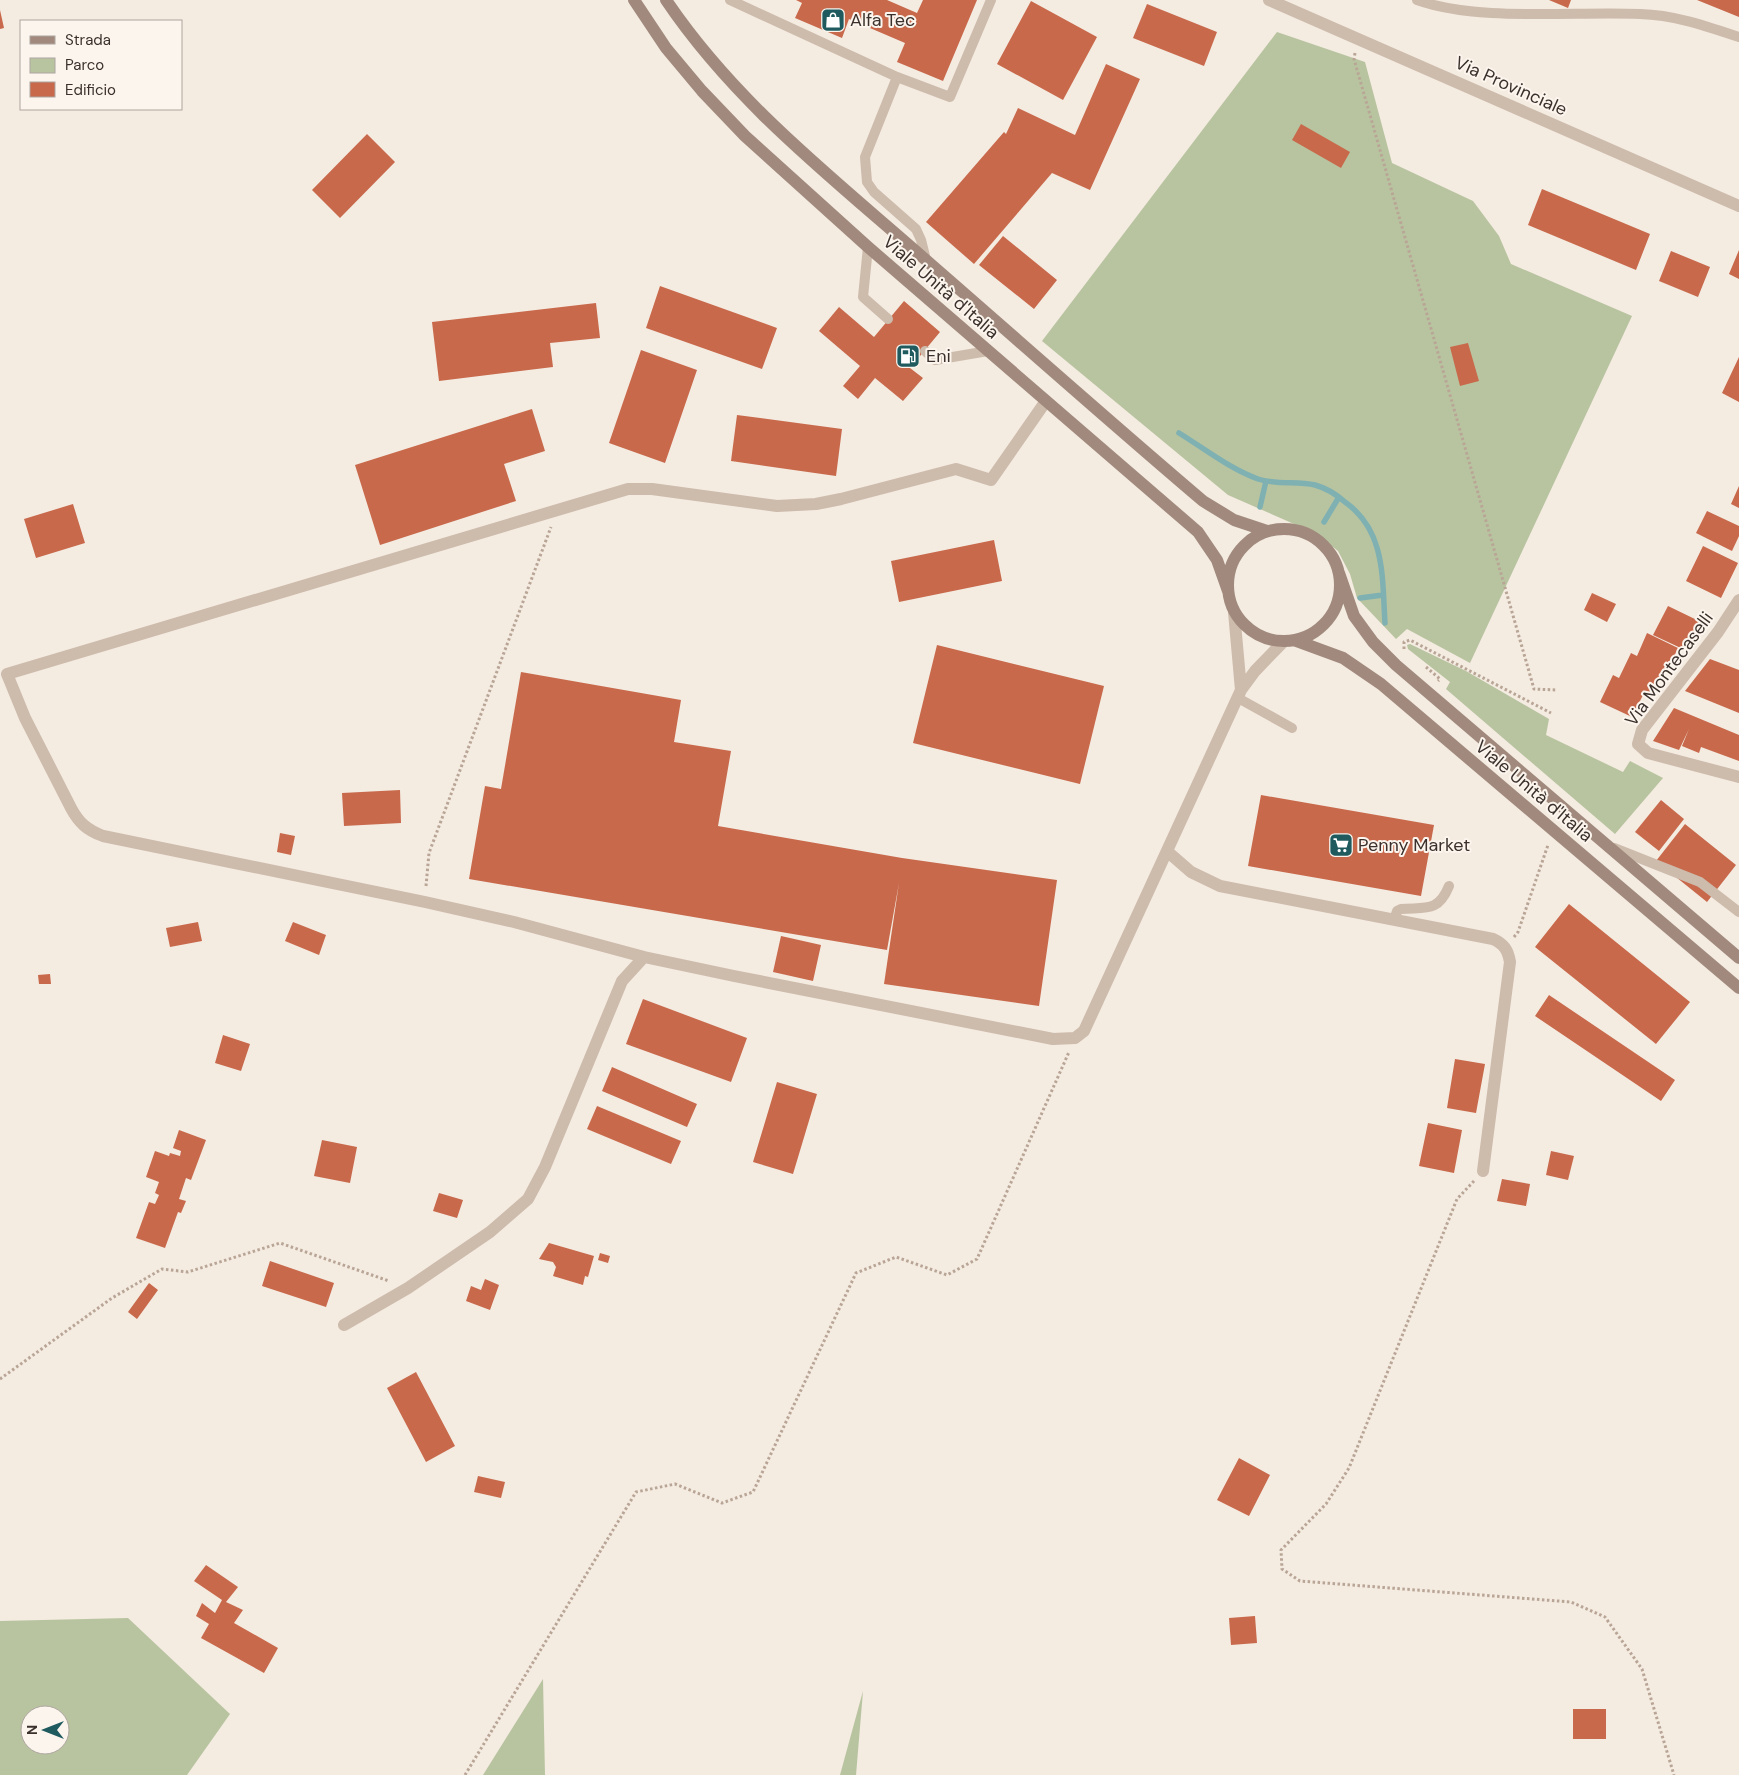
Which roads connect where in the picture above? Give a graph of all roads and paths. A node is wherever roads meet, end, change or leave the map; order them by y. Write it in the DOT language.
graph roads {
  1 [pos="634,0"];
  2 [pos="666,0"];
  3 [pos="730,0"];
  4 [pos="991,0"];
  5 [pos="1269,0"];
  6 [pos="1417,0"];
  7 [pos="1356,37"];
  8 [pos="1739,37"];
  9 [pos="897,77"];
  10 [pos="1739,206"];
  11 [pos="868,247"];
  12 [pos="926,260"];
  13 [pos="888,319"];
  14 [pos="925,351"];
  15 [pos="988,351"];
  16 [pos="1046,400"];
  17 [pos="557,511"];
  18 [pos="1267,531"];
  19 [pos="1339,573"];
  20 [pos="1228,591"];
  21 [pos="1739,600"];
  22 [pos="1234,612"];
  23 [pos="1289,641"];
  24 [pos="1405,650"];
  25 [pos="1419,662"];
  26 [pos="1557,690"];
  27 [pos="1428,693"];
  28 [pos="1240,694"];
  29 [pos="1551,713"];
  30 [pos="1292,728"];
  31 [pos="1739,777"];
  32 [pos="1552,830"];
  33 [pos="1607,846"];
  34 [pos="1168,852"];
  35 [pos="1449,886"];
  36 [pos="425,902"];
  37 [pos="1739,912"];
  38 [pos="1394,920"];
  39 [pos="1506,948"];
  40 [pos="644,957"];
  41 [pos="1739,958"];
  42 [pos="1739,988"];
  43 [pos="1075,1038"];
  44 [pos="1483,1171"];
  45 [pos="408,1288"];
  46 [pos="344,1325"];
  47 [pos="0,1379"];
  48 [pos="465,1775"];
  49 [pos="1674,1775"];
  1 -- 11 [label="main road, Viale Unità d'Italia"];
  2 -- 12 [label="main road, Viale Unità d'Italia"];
  3 -- 9 [label="lane"];
  4 -- 9 [label="lane"];
  5 -- 7 [label="street, Via Provinciale"];
  6 -- 8 [label="lane"];
  7 -- 10 [label="street, Via Provinciale"];
  7 -- 26 [label="path"];
  9 -- 12 [label="lane"];
  11 -- 13 [label="lane"];
  11 -- 15 [label="main road, Viale Unità d'Italia"];
  12 -- 18 [label="main road, Viale Unità d'Italia"];
  14 -- 15 [label="lane"];
  15 -- 16 [label="main road, Viale Unità d'Italia"];
  16 -- 17 [label="street"];
  16 -- 20 [label="main road, Viale Unità d'Italia"];
  17 -- 36 [label="path"];
  17 -- 36 [label="street"];
  18 -- 19 [label="main road, Viale Unità d'Italia"];
  18 -- 20 [label="main road, Viale Unità d'Italia"];
  19 -- 23 [label="main road, Viale Unità d'Italia"];
  19 -- 27 [label="main road, Viale Unità d'Italia"];
  20 -- 22 [label="main road, Viale Unità d'Italia"];
  21 -- 31 [label="street, Via Montecaselli"];
  22 -- 23 [label="main road, Viale Unità d'Italia"];
  22 -- 28 [label="street"];
  23 -- 28 [label="street"];
  23 -- 32 [label="main road, Viale Unità d'Italia"];
  24 -- 29 [label="path"];
  25 -- 27 [label="path"];
  27 -- 33 [label="main road, Viale Unità d'Italia"];
  28 -- 30 [label="lane"];
  28 -- 34 [label="street"];
  32 -- 39 [label="path"];
  32 -- 42 [label="main road, Viale Unità d'Italia"];
  33 -- 37 [label="lane"];
  33 -- 41 [label="main road, Viale Unità d'Italia"];
  34 -- 38 [label="street"];
  34 -- 43 [label="street"];
  35 -- 38 [label="lane"];
  36 -- 40 [label="street"];
  38 -- 39 [label="street"];
  39 -- 44 [label="street"];
  40 -- 43 [label="street"];
  40 -- 45 [label="street"];
  43 -- 48 [label="path"];
  44 -- 49 [label="path"];
  45 -- 46 [label="street"];
  45 -- 47 [label="path"];
}
